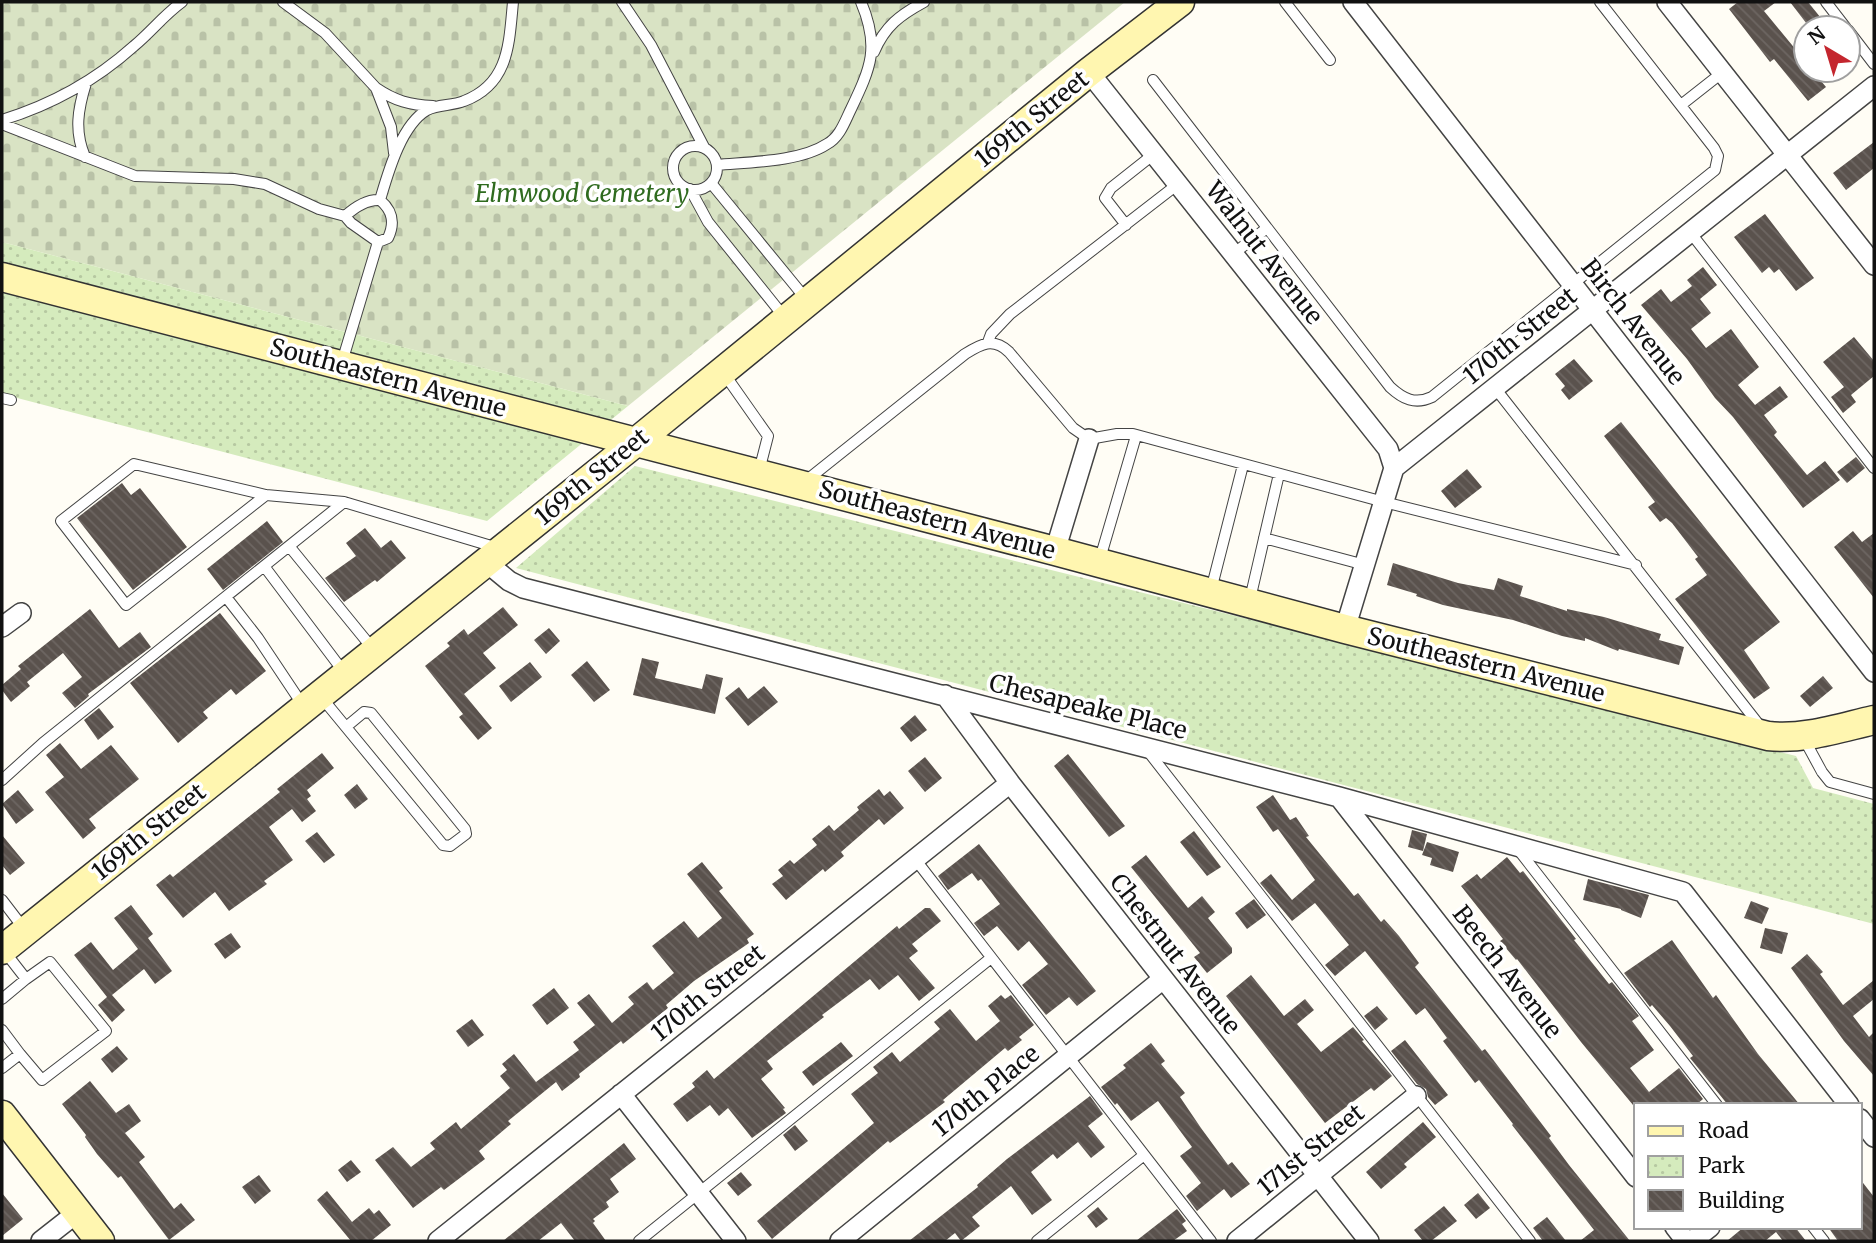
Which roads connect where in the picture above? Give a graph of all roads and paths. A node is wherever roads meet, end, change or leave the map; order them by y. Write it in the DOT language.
graph roads {
  1 [pos="182,2"];
  2 [pos="283,2"];
  3 [pos="513,2"];
  4 [pos="622,2"];
  5 [pos="860,2"];
  6 [pos="924,2"];
  7 [pos="1180,2"];
  8 [pos="1285,2"];
  9 [pos="1353,2"];
  10 [pos="1600,2"];
  11 [pos="1667,2"];
  12 [pos="170,7"];
  13 [pos="1862,48"];
  14 [pos="871,59"];
  15 [pos="1330,60"];
  16 [pos="1874,64"];
  17 [pos="1090,72"];
  18 [pos="1723,72"];
  19 [pos="1153,80"];
  20 [pos="86,83"];
  21 [pos="1874,86"];
  22 [pos="376,88"];
  23 [pos="1681,105"];
  24 [pos="437,106"];
  25 [pos="2,122"];
  26 [pos="704,148"];
  27 [pos="394,153"];
  28 [pos="1154,154"];
  29 [pos="1787,154"];
  30 [pos="85,157"];
  31 [pos="717,165"];
  32 [pos="711,183"];
  33 [pos="1178,184"];
  34 [pos="690,189"];
  35 [pos="380,200"];
  36 [pos="345,216"];
  37 [pos="1126,225"];
  38 [pos="1267,228"];
  39 [pos="1690,232"];
  40 [pos="378,242"];
  41 [pos="1233,254"];
  42 [pos="1871,254"];
  43 [pos="2,277"];
  44 [pos="1574,285"];
  45 [pos="808,302"];
  46 [pos="1593,310"];
  47 [pos="787,319"];
  48 [pos="988,342"];
  49 [pos="341,366"];
  50 [pos="723,372"];
  51 [pos="1495,388"];
  52 [pos="1136,436"];
  53 [pos="1089,439"];
  54 [pos="636,442"];
  55 [pos="1243,464"];
  56 [pos="1394,468"];
  57 [pos="1874,468"];
  58 [pos="758,474"];
  59 [pos="1279,474"];
  60 [pos="801,485"];
  61 [pos="266,495"];
  62 [pos="344,502"];
  63 [pos="1384,502"];
  64 [pos="1264,538"];
  65 [pos="289,546"];
  66 [pos="1055,551"];
  67 [pos="494,556"];
  68 [pos="1099,563"];
  69 [pos="1365,565"];
  70 [pos="1636,565"];
  71 [pos="264,566"];
  72 [pos="1211,593"];
  73 [pos="226,597"];
  74 [pos="1249,603"];
  75 [pos="20,612"];
  76 [pos="2,628"];
  77 [pos="1345,629"];
  78 [pos="375,651"];
  79 [pos="1874,672"];
  80 [pos="346,675"];
  81 [pos="945,695"];
  82 [pos="312,702"];
  83 [pos="1874,720"];
  84 [pos="346,727"];
  85 [pos="1768,736"];
  86 [pos="1803,736"];
  87 [pos="1144,747"];
  88 [pos="2,779"];
  89 [pos="1010,783"];
  90 [pos="1874,794"];
  91 [pos="1339,797"];
  92 [pos="1514,845"];
  93 [pos="915,859"];
  94 [pos="2,900"];
  95 [pos="26,930"];
  96 [pos="2,949"];
  97 [pos="991,958"];
  98 [pos="26,979"];
  99 [pos="1163,979"];
  100 [pos="2,999"];
  101 [pos="2,1030"];
  102 [pos="20,1054"];
  103 [pos="1067,1057"];
  104 [pos="2,1068"];
  105 [pos="621,1094"];
  106 [pos="1416,1096"];
  107 [pos="1715,1103"];
  108 [pos="1847,1103"];
  109 [pos="2,1115"];
  110 [pos="1862,1122"];
  111 [pos="1874,1137"];
  112 [pos="1144,1155"];
  113 [pos="1634,1174"];
  114 [pos="1318,1176"];
  115 [pos="699,1194"];
  116 [pos="78,1212"];
  117 [pos="1707,1229"];
  118 [pos="41,1241"];
  119 [pos="100,1241"];
  120 [pos="438,1241"];
  121 [pos="639,1241"];
  122 [pos="736,1241"];
  123 [pos="840,1241"];
  124 [pos="1037,1241"];
  125 [pos="1211,1241"];
  126 [pos="1237,1241"];
  127 [pos="1369,1241"];
  128 [pos="1530,1241"];
  129 [pos="1692,1241"];
  1 -- 12 [label="lane"];
  2 -- 22 [label="lane"];
  3 -- 24 [label="lane"];
  4 -- 26 [label="lane"];
  5 -- 14 [label="lane"];
  6 -- 14 [label="lane"];
  7 -- 17 [label="street, 169th Street"];
  8 -- 15 [label="lane"];
  9 -- 44 [label="street, Birch Avenue"];
  10 -- 23 [label="lane"];
  11 -- 18 [label="street"];
  12 -- 20 [label="lane"];
  13 -- 16 [label="lane"];
  14 -- 31 [label="lane"];
  17 -- 28 [label="street, Walnut Avenue"];
  17 -- 45 [label="street, 169th Street"];
  18 -- 23 [label="lane"];
  18 -- 29 [label="street"];
  19 -- 38 [label="lane"];
  20 -- 25 [label="lane"];
  20 -- 30 [label="lane"];
  21 -- 29 [label="street, 170th Street"];
  22 -- 24 [label="lane"];
  22 -- 27 [label="lane"];
  23 -- 44 [label="lane"];
  24 -- 27 [label="lane"];
  25 -- 30 [label="lane"];
  26 -- 31 [label="lane"];
  26 -- 34 [label="lane"];
  27 -- 35 [label="lane"];
  28 -- 33 [label="street, Walnut Avenue"];
  28 -- 37 [label="lane"];
  29 -- 39 [label="street, 170th Street"];
  29 -- 42 [label="street"];
  30 -- 36 [label="lane"];
  31 -- 32 [label="lane"];
  32 -- 34 [label="lane"];
  32 -- 45 [label="lane"];
  33 -- 37 [label="lane"];
  33 -- 41 [label="street, Walnut Avenue"];
  34 -- 47 [label="lane"];
  35 -- 36 [label="lane"];
  35 -- 40 [label="lane"];
  36 -- 40 [label="lane"];
  37 -- 48 [label="lane"];
  38 -- 41 [label="lane"];
  38 -- 44 [label="lane"];
  39 -- 46 [label="street, 170th Street"];
  39 -- 57 [label="lane"];
  40 -- 49 [label="lane"];
  41 -- 56 [label="street, Walnut Avenue"];
  43 -- 49 [label="street, Southeastern Avenue"];
  44 -- 46 [label="street, Birch Avenue"];
  45 -- 47 [label="street, 169th Street"];
  46 -- 51 [label="street, 170th Street"];
  46 -- 79 [label="street, Birch Avenue"];
  47 -- 50 [label="street, 169th Street"];
  48 -- 53 [label="lane"];
  48 -- 60 [label="lane"];
  49 -- 54 [label="street, Southeastern Avenue"];
  50 -- 54 [label="street, 169th Street"];
  50 -- 58 [label="lane"];
  51 -- 56 [label="street, 170th Street"];
  51 -- 70 [label="lane"];
  52 -- 53 [label="lane"];
  52 -- 55 [label="lane"];
  52 -- 68 [label="lane"];
  53 -- 66 [label="street"];
  54 -- 58 [label="street, Southeastern Avenue"];
  54 -- 67 [label="street, 169th Street"];
  55 -- 59 [label="lane"];
  55 -- 72 [label="lane"];
  56 -- 63 [label="street"];
  58 -- 60 [label="street, Southeastern Avenue"];
  59 -- 63 [label="lane"];
  59 -- 64 [label="lane"];
  60 -- 66 [label="street, Southeastern Avenue"];
  61 -- 61 [label="lane"];
  61 -- 62 [label="lane"];
  62 -- 65 [label="lane"];
  62 -- 67 [label="lane"];
  63 -- 69 [label="street"];
  63 -- 70 [label="lane"];
  64 -- 69 [label="lane"];
  64 -- 74 [label="lane"];
  65 -- 71 [label="lane"];
  65 -- 78 [label="lane"];
  66 -- 68 [label="street, Southeastern Avenue"];
  67 -- 78 [label="street, 169th Street"];
  67 -- 81 [label="street, Chesapeake Place"];
  68 -- 72 [label="street, Southeastern Avenue"];
  69 -- 77 [label="street"];
  70 -- 85 [label="lane"];
  71 -- 73 [label="lane"];
  71 -- 80 [label="lane"];
  72 -- 74 [label="street, Southeastern Avenue"];
  73 -- 82 [label="lane"];
  73 -- 88 [label="lane"];
  74 -- 77 [label="street, Southeastern Avenue"];
  75 -- 76 [label="street"];
  77 -- 85 [label="street, Southeastern Avenue"];
  78 -- 80 [label="street, 169th Street"];
  80 -- 82 [label="street, 169th Street"];
  81 -- 87 [label="street, Chesapeake Place"];
  81 -- 89 [label="street, Chestnut Avenue"];
  82 -- 84 [label="lane"];
  82 -- 95 [label="street, 169th Street"];
  83 -- 86 [label="street, Southeastern Avenue"];
  84 -- 84 [label="lane"];
  85 -- 86 [label="street, Southeastern Avenue"];
  86 -- 90 [label="lane"];
  87 -- 91 [label="street, Chesapeake Place"];
  87 -- 106 [label="lane"];
  89 -- 93 [label="street, 170th Street"];
  89 -- 99 [label="street, Chestnut Avenue"];
  91 -- 92 [label="street, Chesapeake Place"];
  91 -- 113 [label="street, Beech Avenue"];
  92 -- 107 [label="lane"];
  92 -- 108 [label="street, Chesapeake Place"];
  93 -- 97 [label="lane"];
  93 -- 105 [label="street, 170th Street"];
  94 -- 95 [label="lane"];
  95 -- 96 [label="street, 169th Street"];
  96 -- 98 [label="lane"];
  97 -- 103 [label="lane"];
  97 -- 115 [label="lane"];
  98 -- 100 [label="lane"];
  98 -- 102 [label="lane"];
  99 -- 103 [label="street, 170th Place"];
  99 -- 114 [label="street, Chestnut Avenue"];
  101 -- 102 [label="lane"];
  102 -- 104 [label="lane"];
  103 -- 112 [label="lane"];
  103 -- 123 [label="street, 170th Place"];
  105 -- 115 [label="street"];
  105 -- 120 [label="street, 170th Street"];
  106 -- 114 [label="street, 171st Street"];
  106 -- 128 [label="lane"];
  109 -- 116 [label="street"];
  110 -- 111 [label="street"];
  112 -- 124 [label="lane"];
  112 -- 125 [label="lane"];
  114 -- 126 [label="street, 171st Street"];
  114 -- 127 [label="street, Chestnut Avenue"];
  115 -- 121 [label="lane"];
  115 -- 122 [label="street"];
  116 -- 118 [label="street"];
  116 -- 119 [label="street"];
  117 -- 129 [label="street"];
}
